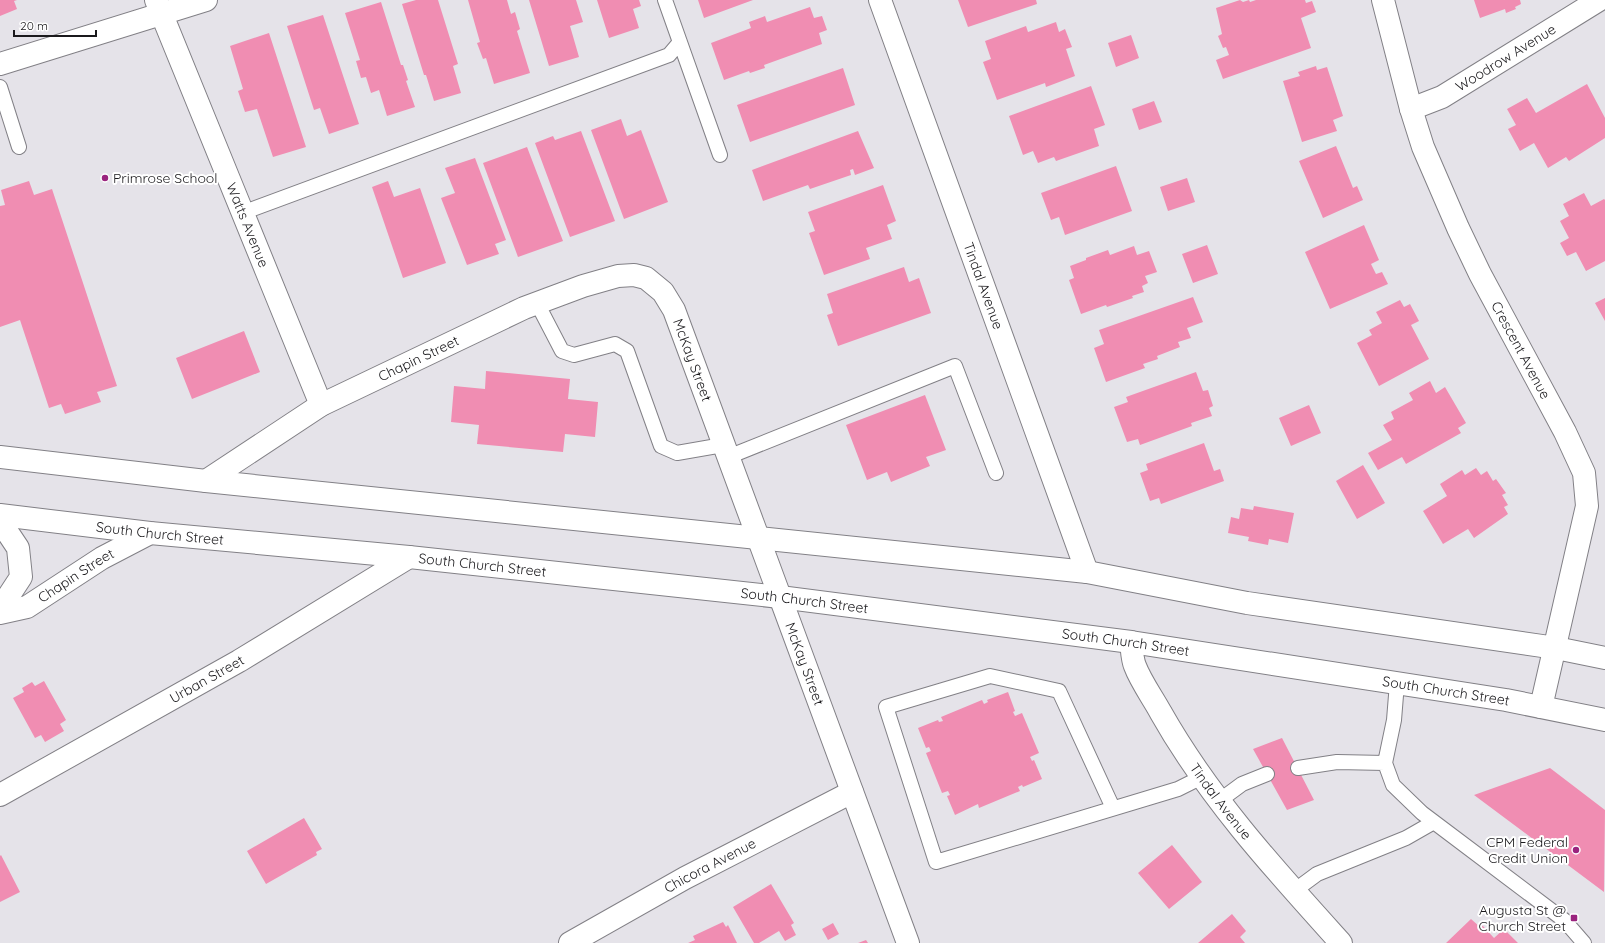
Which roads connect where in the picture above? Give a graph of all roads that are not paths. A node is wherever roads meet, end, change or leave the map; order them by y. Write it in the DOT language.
graph roads {
  1 [pos="206,0"];
  2 [pos="665,0"];
  3 [pos="880,0"];
  4 [pos="1383,0"];
  5 [pos="1598,0"];
  6 [pos="159,7"];
  7 [pos="680,42"];
  8 [pos="0,64"];
  9 [pos="0,88"];
  10 [pos="1411,109"];
  11 [pos="19,147"];
  12 [pos="720,155"];
  13 [pos="242,213"];
  14 [pos="648,279"];
  15 [pos="537,303"];
  16 [pos="321,405"];
  17 [pos="726,451"];
  18 [pos="0,457"];
  19 [pos="996,473"];
  20 [pos="206,482"];
  21 [pos="0,515"];
  22 [pos="0,521"];
  23 [pos="150,532"];
  24 [pos="758,537"];
  25 [pos="409,557"];
  26 [pos="1087,572"];
  27 [pos="780,597"];
  28 [pos="0,609"];
  29 [pos="0,613"];
  30 [pos="1131,642"];
  31 [pos="1556,648"];
  32 [pos="1605,658"];
  33 [pos="1397,683"];
  34 [pos="1541,707"];
  35 [pos="1605,720"];
  36 [pos="1385,763"];
  37 [pos="1298,768"];
  38 [pos="1267,774"];
  39 [pos="1202,777"];
  40 [pos="852,792"];
  41 [pos="0,795"];
  42 [pos="1219,800"];
  43 [pos="1113,808"];
  44 [pos="1434,822"];
  45 [pos="1294,891"];
  46 [pos="570,943"];
  47 [pos="908,943"];
  48 [pos="1341,943"];
  49 [pos="1584,943"];
  1 -- 6 [label="street"];
  2 -- 7 [label="lane"];
  3 -- 26 [label="street, Tindal Avenue"];
  4 -- 10 [label="street, Crescent Avenue"];
  5 -- 10 [label="street, Woodrow Avenue"];
  6 -- 8 [label="street"];
  6 -- 13 [label="street, Watts Avenue"];
  7 -- 12 [label="lane"];
  7 -- 13 [label="lane"];
  9 -- 11 [label="lane"];
  10 -- 31 [label="street, Crescent Avenue"];
  13 -- 16 [label="street, Watts Avenue"];
  14 -- 15 [label="street, Chapin Street"];
  14 -- 17 [label="street, McKay Street"];
  15 -- 16 [label="street, Chapin Street"];
  15 -- 17 [label="lane"];
  16 -- 20 [label="street, Chapin Street"];
  17 -- 19 [label="lane"];
  17 -- 24 [label="street, McKay Street"];
  18 -- 20 [label="street"];
  20 -- 24 [label="street"];
  21 -- 23 [label="street, South Church Street"];
  22 -- 28 [label="street, Chapin Street"];
  23 -- 25 [label="street, South Church Street"];
  23 -- 29 [label="street, Chapin Street"];
  24 -- 26 [label="street"];
  24 -- 27 [label="street, McKay Street"];
  25 -- 27 [label="street, South Church Street"];
  25 -- 41 [label="street, Urban Street"];
  26 -- 31 [label="street"];
  27 -- 30 [label="street, South Church Street"];
  27 -- 40 [label="street, McKay Street"];
  30 -- 33 [label="street, South Church Street"];
  30 -- 39 [label="street, Tindal Avenue"];
  31 -- 32 [label="street"];
  31 -- 34 [label="street, Crescent Avenue"];
  33 -- 34 [label="street, South Church Street"];
  33 -- 36 [label="lane"];
  34 -- 35 [label="street, South Church Street"];
  36 -- 37 [label="lane"];
  36 -- 44 [label="lane"];
  38 -- 42 [label="lane"];
  39 -- 42 [label="street, Tindal Avenue"];
  39 -- 43 [label="lane"];
  40 -- 46 [label="street, Chicora Avenue"];
  40 -- 47 [label="street, McKay Street"];
  42 -- 45 [label="street, Tindal Avenue"];
  43 -- 43 [label="lane"];
  44 -- 45 [label="lane"];
  44 -- 49 [label="lane"];
  45 -- 48 [label="street, Tindal Avenue"];
}
